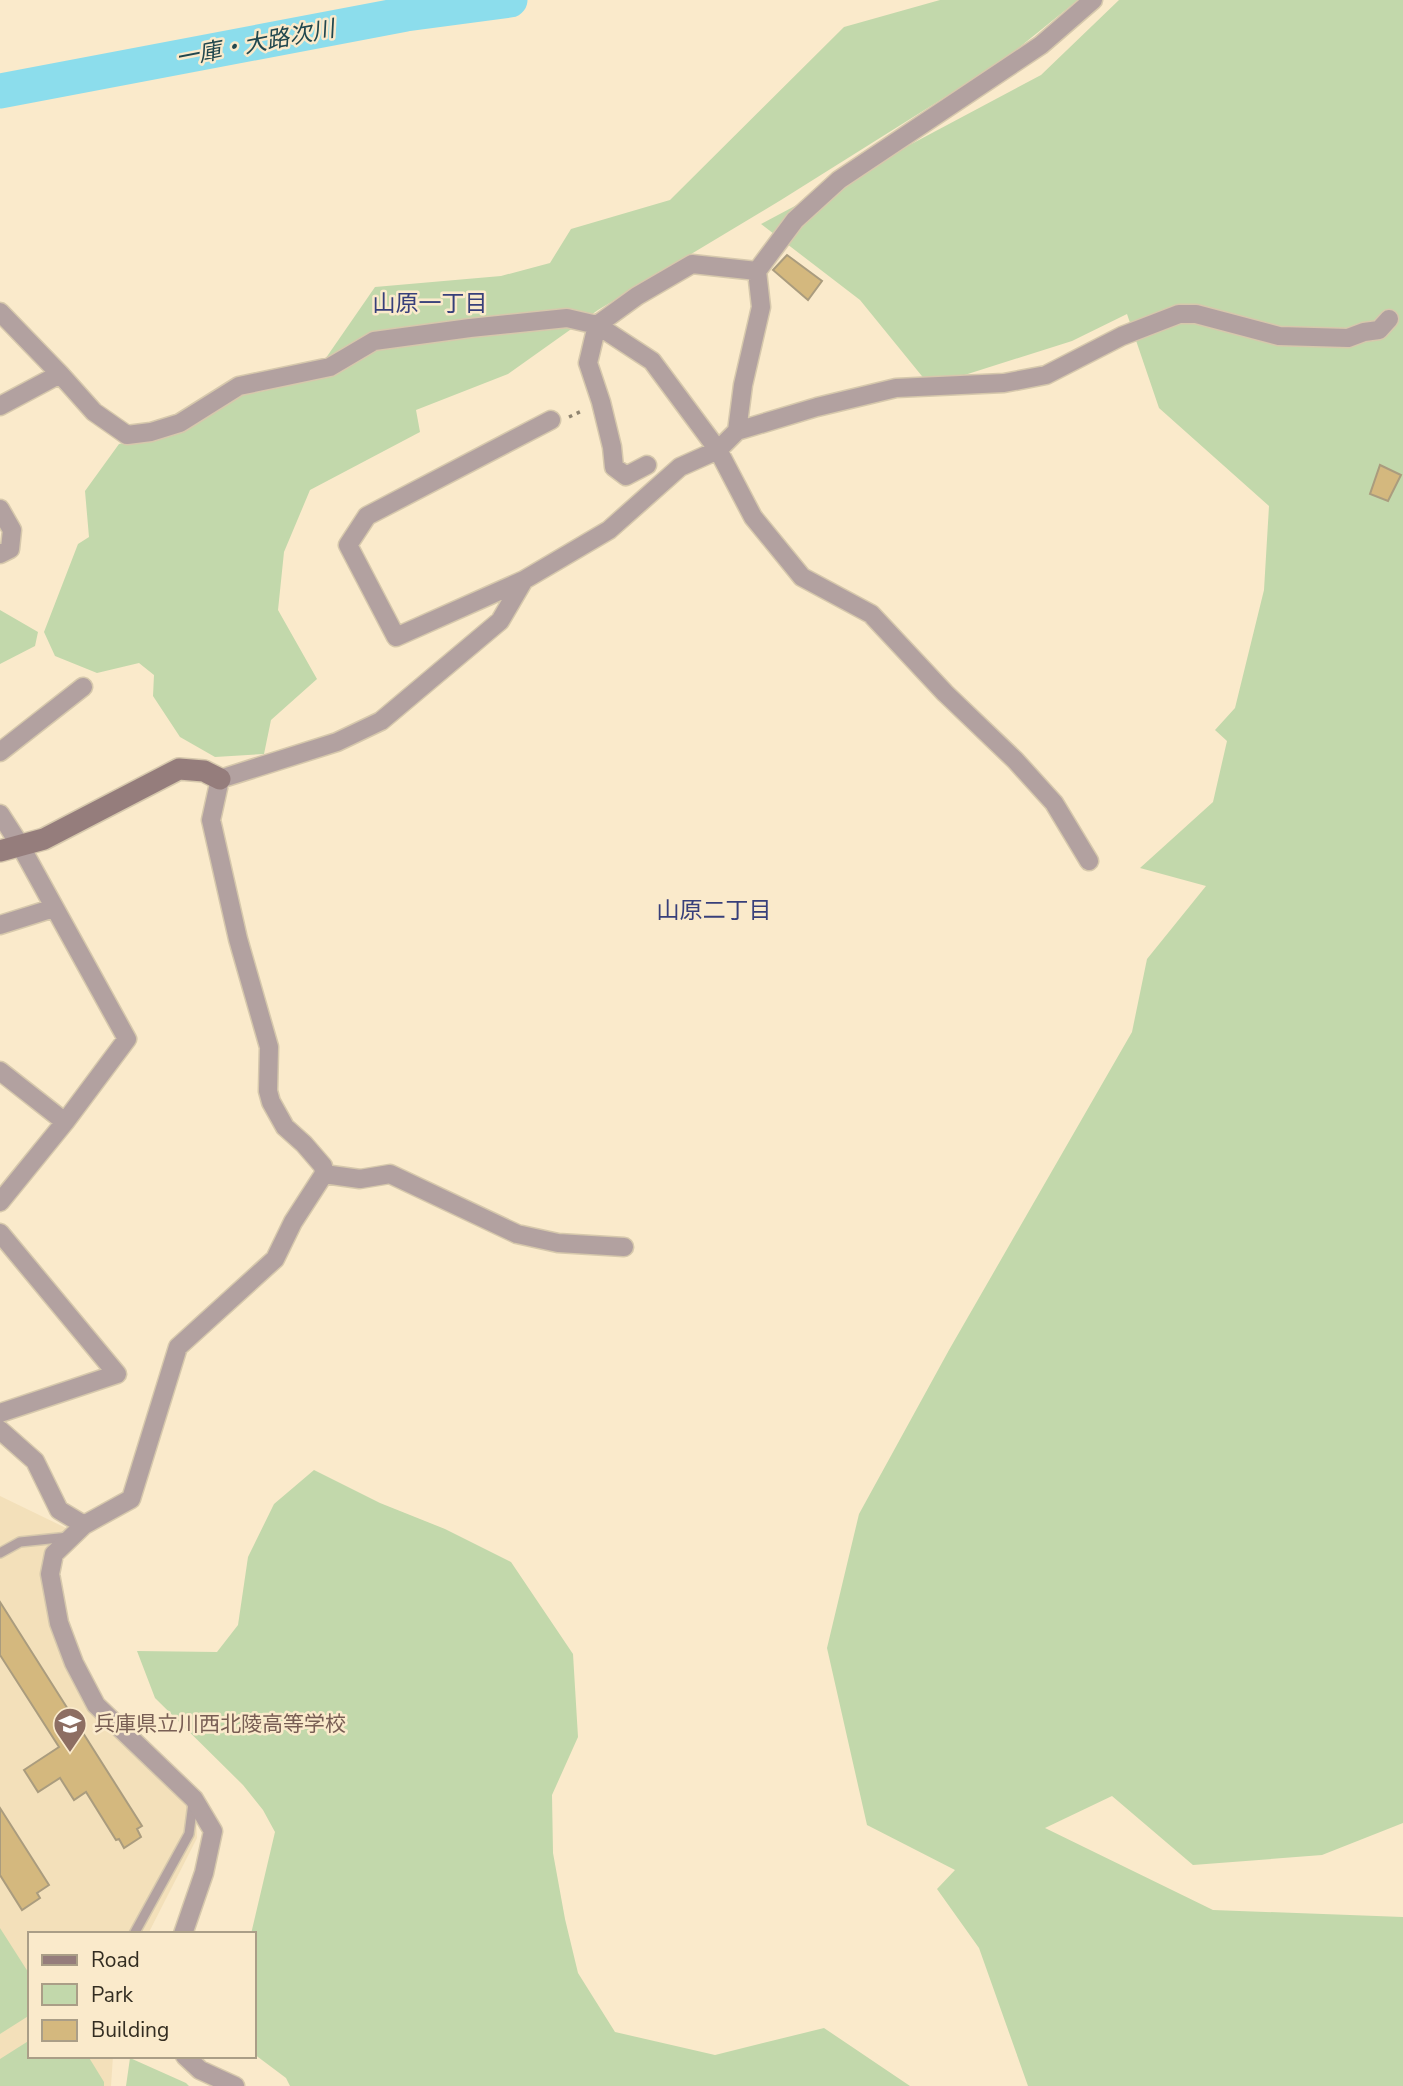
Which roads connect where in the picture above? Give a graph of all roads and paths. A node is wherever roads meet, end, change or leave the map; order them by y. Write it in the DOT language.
graph roads {
  1 [pos="1093,0"];
  2 [pos="757,271"];
  3 [pos="0,312"];
  4 [pos="1389,320"];
  5 [pos="597,325"];
  6 [pos="60,374"];
  7 [pos="601,402"];
  8 [pos="0,406"];
  9 [pos="551,420"];
  10 [pos="737,431"];
  11 [pos="718,450"];
  12 [pos="647,465"];
  13 [pos="0,509"];
  14 [pos="0,554"];
  15 [pos="524,580"];
  16 [pos="83,687"];
  17 [pos="0,752"];
  18 [pos="220,779"];
  19 [pos="0,814"];
  20 [pos="10,848"];
  21 [pos="1089,860"];
  22 [pos="54,908"];
  23 [pos="0,925"];
  24 [pos="0,1071"];
  25 [pos="65,1122"];
  26 [pos="324,1174"];
  27 [pos="0,1202"];
  28 [pos="0,1233"];
  29 [pos="624,1247"];
  30 [pos="0,1413"];
  31 [pos="0,1430"];
  32 [pos="77,1531"];
  33 [pos="0,1553"];
  34 [pos="194,1799"];
  35 [pos="135,1932"];
  36 [pos="184,1932"];
  37 [pos="187,2058"];
  38 [pos="235,2086"];
  1 -- 2 [label="street"];
  2 -- 5 [label="street"];
  2 -- 10 [label="street"];
  3 -- 6 [label="street"];
  4 -- 10 [label="street"];
  5 -- 6 [label="street"];
  5 -- 7 [label="street"];
  5 -- 11 [label="street"];
  6 -- 8 [label="street"];
  7 -- 9 [label="path"];
  7 -- 12 [label="street"];
  9 -- 15 [label="street"];
  10 -- 11 [label="street"];
  11 -- 15 [label="street"];
  11 -- 21 [label="street"];
  13 -- 14 [label="street"];
  15 -- 18 [label="street"];
  16 -- 17 [label="street"];
  18 -- 20 [label="street"];
  18 -- 26 [label="street"];
  19 -- 20 [label="street"];
  20 -- 22 [label="street"];
  22 -- 23 [label="street"];
  22 -- 25 [label="street"];
  24 -- 25 [label="street"];
  25 -- 27 [label="street"];
  26 -- 29 [label="street"];
  26 -- 32 [label="street"];
  28 -- 30 [label="street"];
  31 -- 32 [label="street"];
  32 -- 33 [label="lane"];
  32 -- 34 [label="street"];
  34 -- 35 [label="lane"];
  34 -- 36 [label="street"];
  37 -- 38 [label="street"];
}
